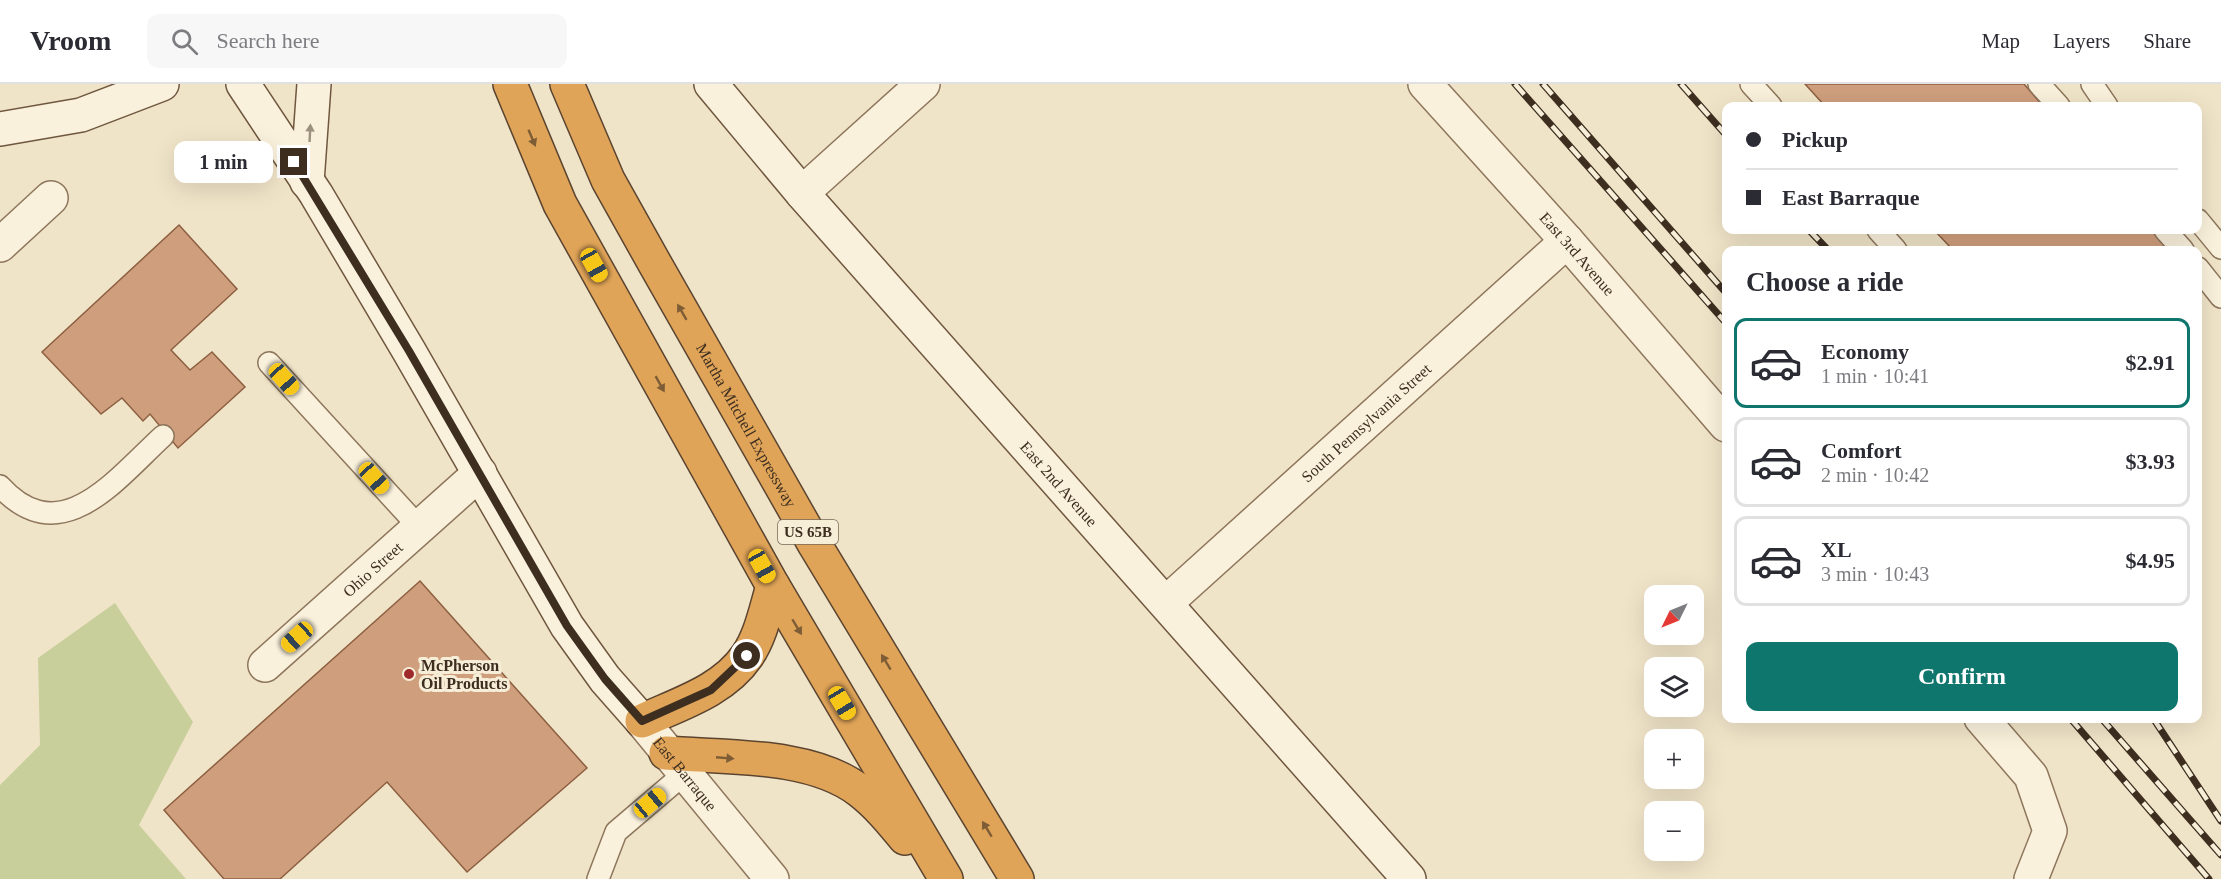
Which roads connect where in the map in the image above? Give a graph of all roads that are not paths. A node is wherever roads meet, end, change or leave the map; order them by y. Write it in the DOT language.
graph roads {
  1 [pos="162,84"];
  2 [pos="243,84"];
  3 [pos="314,84"];
  4 [pos="510,84"];
  5 [pos="567,84"];
  6 [pos="711,84"];
  7 [pos="923,84"];
  8 [pos="1425,84"];
  9 [pos="1751,84"];
  10 [pos="2039,84"];
  11 [pos="2053,84"];
  12 [pos="2092,84"];
  13 [pos="1767,102"];
  14 [pos="2057,102"];
  15 [pos="2060,102"];
  16 [pos="2104,102"];
  17 [pos="0,129"];
  18 [pos="307,182"];
  19 [pos="802,192"];
  20 [pos="51,198"];
  21 [pos="2202,225"];
  22 [pos="1882,234"];
  23 [pos="2169,234"];
  24 [pos="1567,241"];
  25 [pos="0,245"];
  26 [pos="1892,246"];
  27 [pos="2179,246"];
  28 [pos="2221,248"];
  29 [pos="2202,273"];
  30 [pos="2221,297"];
  31 [pos="269,363"];
  32 [pos="1722,420"];
  33 [pos="162,436"];
  34 [pos="480,473"];
  35 [pos="0,486"];
  36 [pos="419,527"];
  37 [pos="773,586"];
  38 [pos="1167,602"];
  39 [pos="266,665"];
  40 [pos="642,721"];
  41 [pos="1985,723"];
  42 [pos="675,763"];
  43 [pos="598,879"];
  44 [pos="772,879"];
  45 [pos="940,879"];
  46 [pos="946,879"];
  47 [pos="1017,879"];
  48 [pos="1409,879"];
  49 [pos="2031,879"];
  1 -- 17 [label="street"];
  2 -- 18 [label="street, East Barraque"];
  18 -- 3 [label="street, one-way"];
  4 -- 37 [label="highway, one-way"];
  47 -- 5 [label="highway, Martha Mitchell Expressway / US 65B, one-way"];
  6 -- 19 [label="street, East 2nd Avenue"];
  7 -- 19 [label="street"];
  8 -- 24 [label="street, East 3rd Avenue"];
  9 -- 13 [label="lane"];
  10 -- 14 [label="lane"];
  11 -- 15 [label="lane"];
  12 -- 16 [label="lane"];
  18 -- 34 [label="street, East Barraque"];
  19 -- 38 [label="street, East 2nd Avenue"];
  20 -- 25 [label="street"];
  21 -- 28 [label="lane"];
  22 -- 26 [label="lane"];
  23 -- 27 [label="lane"];
  24 -- 32 [label="street, East 3rd Avenue"];
  24 -- 38 [label="street, South Pennsylvania Street"];
  29 -- 30 [label="lane"];
  31 -- 36 [label="lane"];
  33 -- 35 [label="lane"];
  34 -- 36 [label="street, Ohio Street"];
  34 -- 40 [label="street, East Barraque"];
  36 -- 39 [label="street, Ohio Street"];
  37 -- 40 [label="highway"];
  37 -- 46 [label="highway, one-way"];
  38 -- 48 [label="street, East 2nd Avenue"];
  40 -- 42 [label="street, East Barraque"];
  41 -- 49 [label="street"];
  42 -- 43 [label="lane"];
  42 -- 44 [label="street, East Barraque"];
  42 -- 45 [label="highway, one-way"];
}
